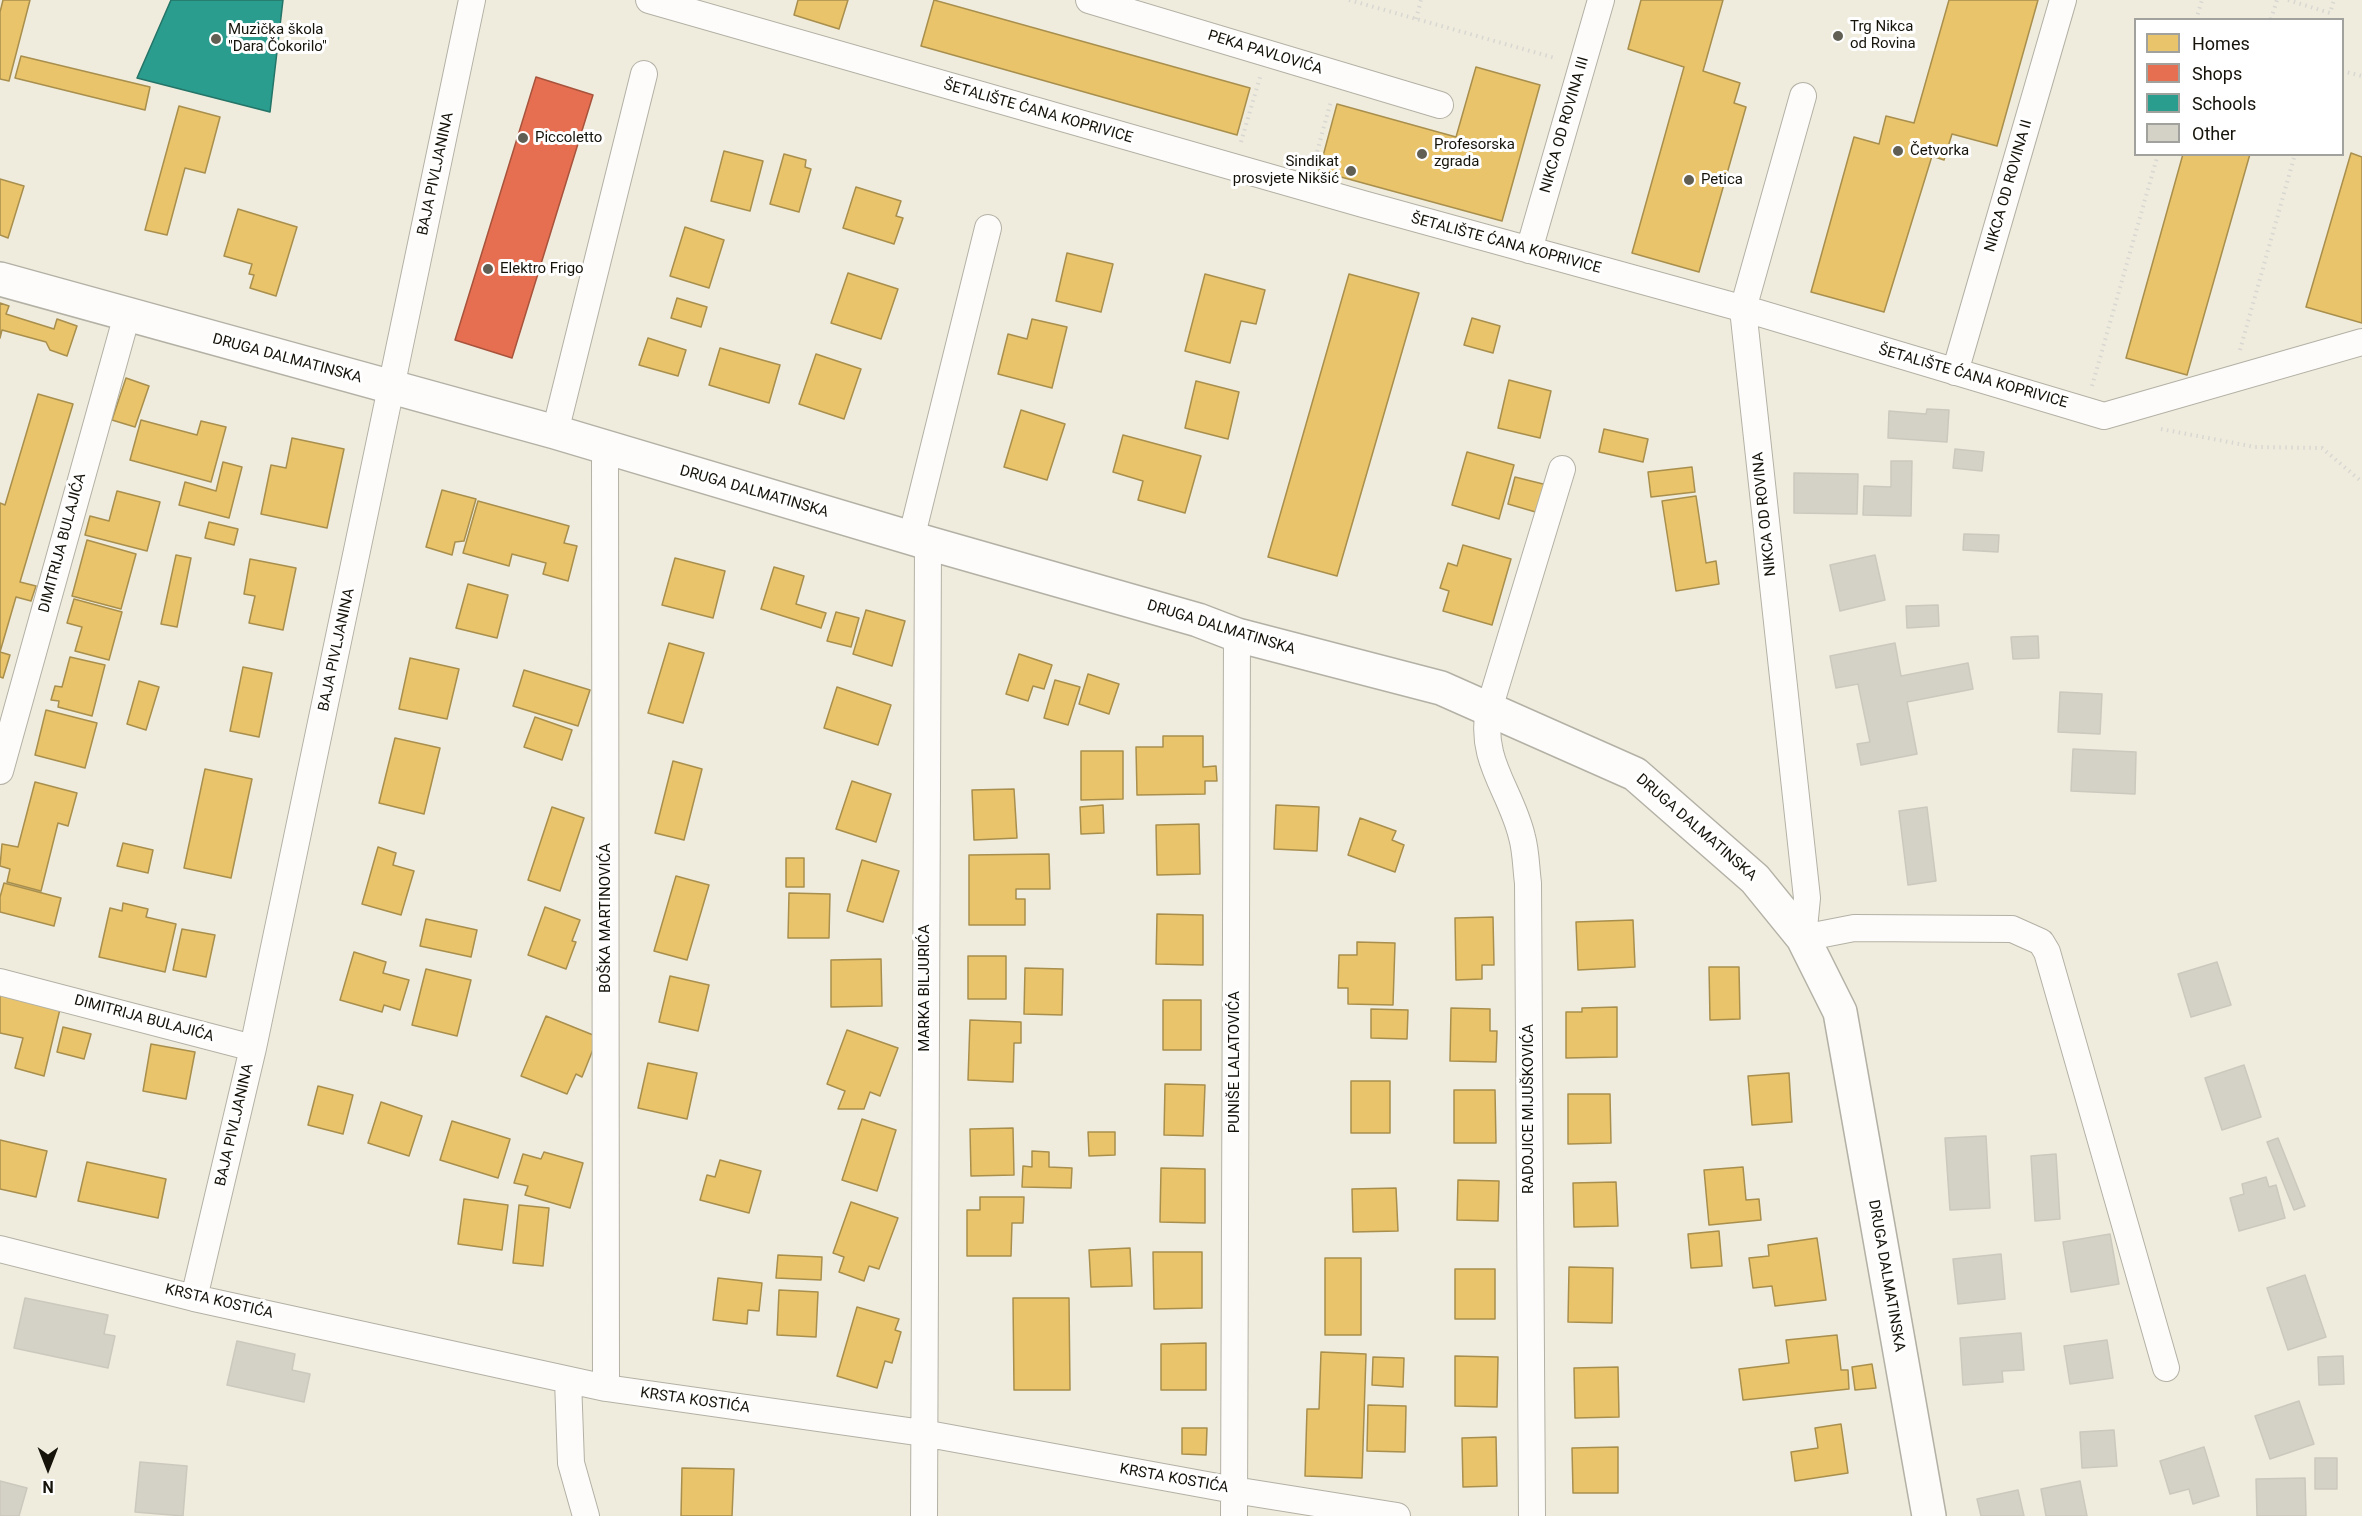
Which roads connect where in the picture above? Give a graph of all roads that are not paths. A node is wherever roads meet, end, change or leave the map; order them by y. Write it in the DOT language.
graph roads {
  1 [pos="472,0"];
  2 [pos="649,0"];
  3 [pos="1089,0"];
  4 [pos="1601,0"];
  5 [pos="2063,0"];
  6 [pos="644,74"];
  7 [pos="1803,96"];
  8 [pos="1440,105"];
  9 [pos="988,228"];
  10 [pos="1529,250"];
  11 [pos="0,279"];
  12 [pos="1743,309"];
  13 [pos="126,315"];
  14 [pos="2362,342"];
  15 [pos="1954,372"];
  16 [pos="392,388"];
  17 [pos="555,432"];
  18 [pos="605,448"];
  19 [pos="1562,469"];
  20 [pos="920,541"];
  21 [pos="1237,635"];
  22 [pos="1489,709"];
  23 [pos="0,771"];
  24 [pos="1803,938"];
  25 [pos="0,981"];
  26 [pos="253,1048"];
  27 [pos="0,1249"];
  28 [pos="194,1298"];
  29 [pos="2166,1368"];
  30 [pos="568,1380"];
  31 [pos="606,1388"];
  32 [pos="923,1433"];
  33 [pos="1234,1490"];
  34 [pos="586,1516"];
  35 [pos="924,1516"];
  36 [pos="1234,1516"];
  37 [pos="1396,1516"];
  38 [pos="1532,1516"];
  39 [pos="1929,1516"];
  1 -- 16 [label="street, BAJA PIVLJANINA"];
  2 -- 10 [label="street, ŠETALIŠTE ĆANA KOPRIVICE"];
  3 -- 8 [label="street, PEKA PAVLOVIĆA"];
  4 -- 10 [label="street, NIKCA OD ROVINA III"];
  5 -- 15 [label="street, NIKCA OD ROVINA II"];
  6 -- 17 [label="street"];
  7 -- 12 [label="street, NIKCA OD ROVINA"];
  9 -- 20 [label="street, MARKA BILJURIĆA"];
  10 -- 12 [label="street, ŠETALIŠTE ĆANA KOPRIVICE"];
  11 -- 13 [label="street, DRUGA DALMATINSKA"];
  12 -- 15 [label="street, ŠETALIŠTE ĆANA KOPRIVICE"];
  12 -- 24 [label="street, NIKCA OD ROVINA"];
  13 -- 16 [label="street, DRUGA DALMATINSKA"];
  13 -- 23 [label="street, DIMITRIJA BULAJIĆA"];
  14 -- 15 [label="street, ŠETALIŠTE ĆANA KOPRIVICE"];
  16 -- 17 [label="street, DRUGA DALMATINSKA"];
  16 -- 26 [label="street, BAJA PIVLJANINA"];
  17 -- 18 [label="street, DRUGA DALMATINSKA"];
  18 -- 20 [label="street, DRUGA DALMATINSKA"];
  18 -- 31 [label="street, BOŠKA MARTINOVIĆA"];
  19 -- 22 [label="street, RADOJICE MIJUŠKOVIĆA"];
  20 -- 21 [label="street, DRUGA DALMATINSKA"];
  20 -- 32 [label="street, MARKA BILJURIĆA"];
  21 -- 22 [label="street, DRUGA DALMATINSKA"];
  21 -- 33 [label="street, PUNIŠE LALATOVIĆA"];
  22 -- 24 [label="street, DRUGA DALMATINSKA"];
  22 -- 38 [label="street, RADOJICE MIJUŠKOVIĆA"];
  24 -- 29 [label="street"];
  24 -- 39 [label="street, DRUGA DALMATINSKA"];
  25 -- 26 [label="street, DIMITRIJA BULAJIĆA"];
  26 -- 28 [label="street, BAJA PIVLJANINA"];
  27 -- 28 [label="street, KRSTA KOSTIĆA"];
  28 -- 30 [label="street, KRSTA KOSTIĆA"];
  30 -- 31 [label="street, KRSTA KOSTIĆA"];
  30 -- 34 [label="street"];
  31 -- 32 [label="street, KRSTA KOSTIĆA"];
  32 -- 33 [label="street, KRSTA KOSTIĆA"];
  32 -- 35 [label="street, MARKA BILJURIĆA"];
  33 -- 36 [label="street, PUNIŠE LALATOVIĆA"];
  33 -- 37 [label="street, KRSTA KOSTIĆA"];
}
